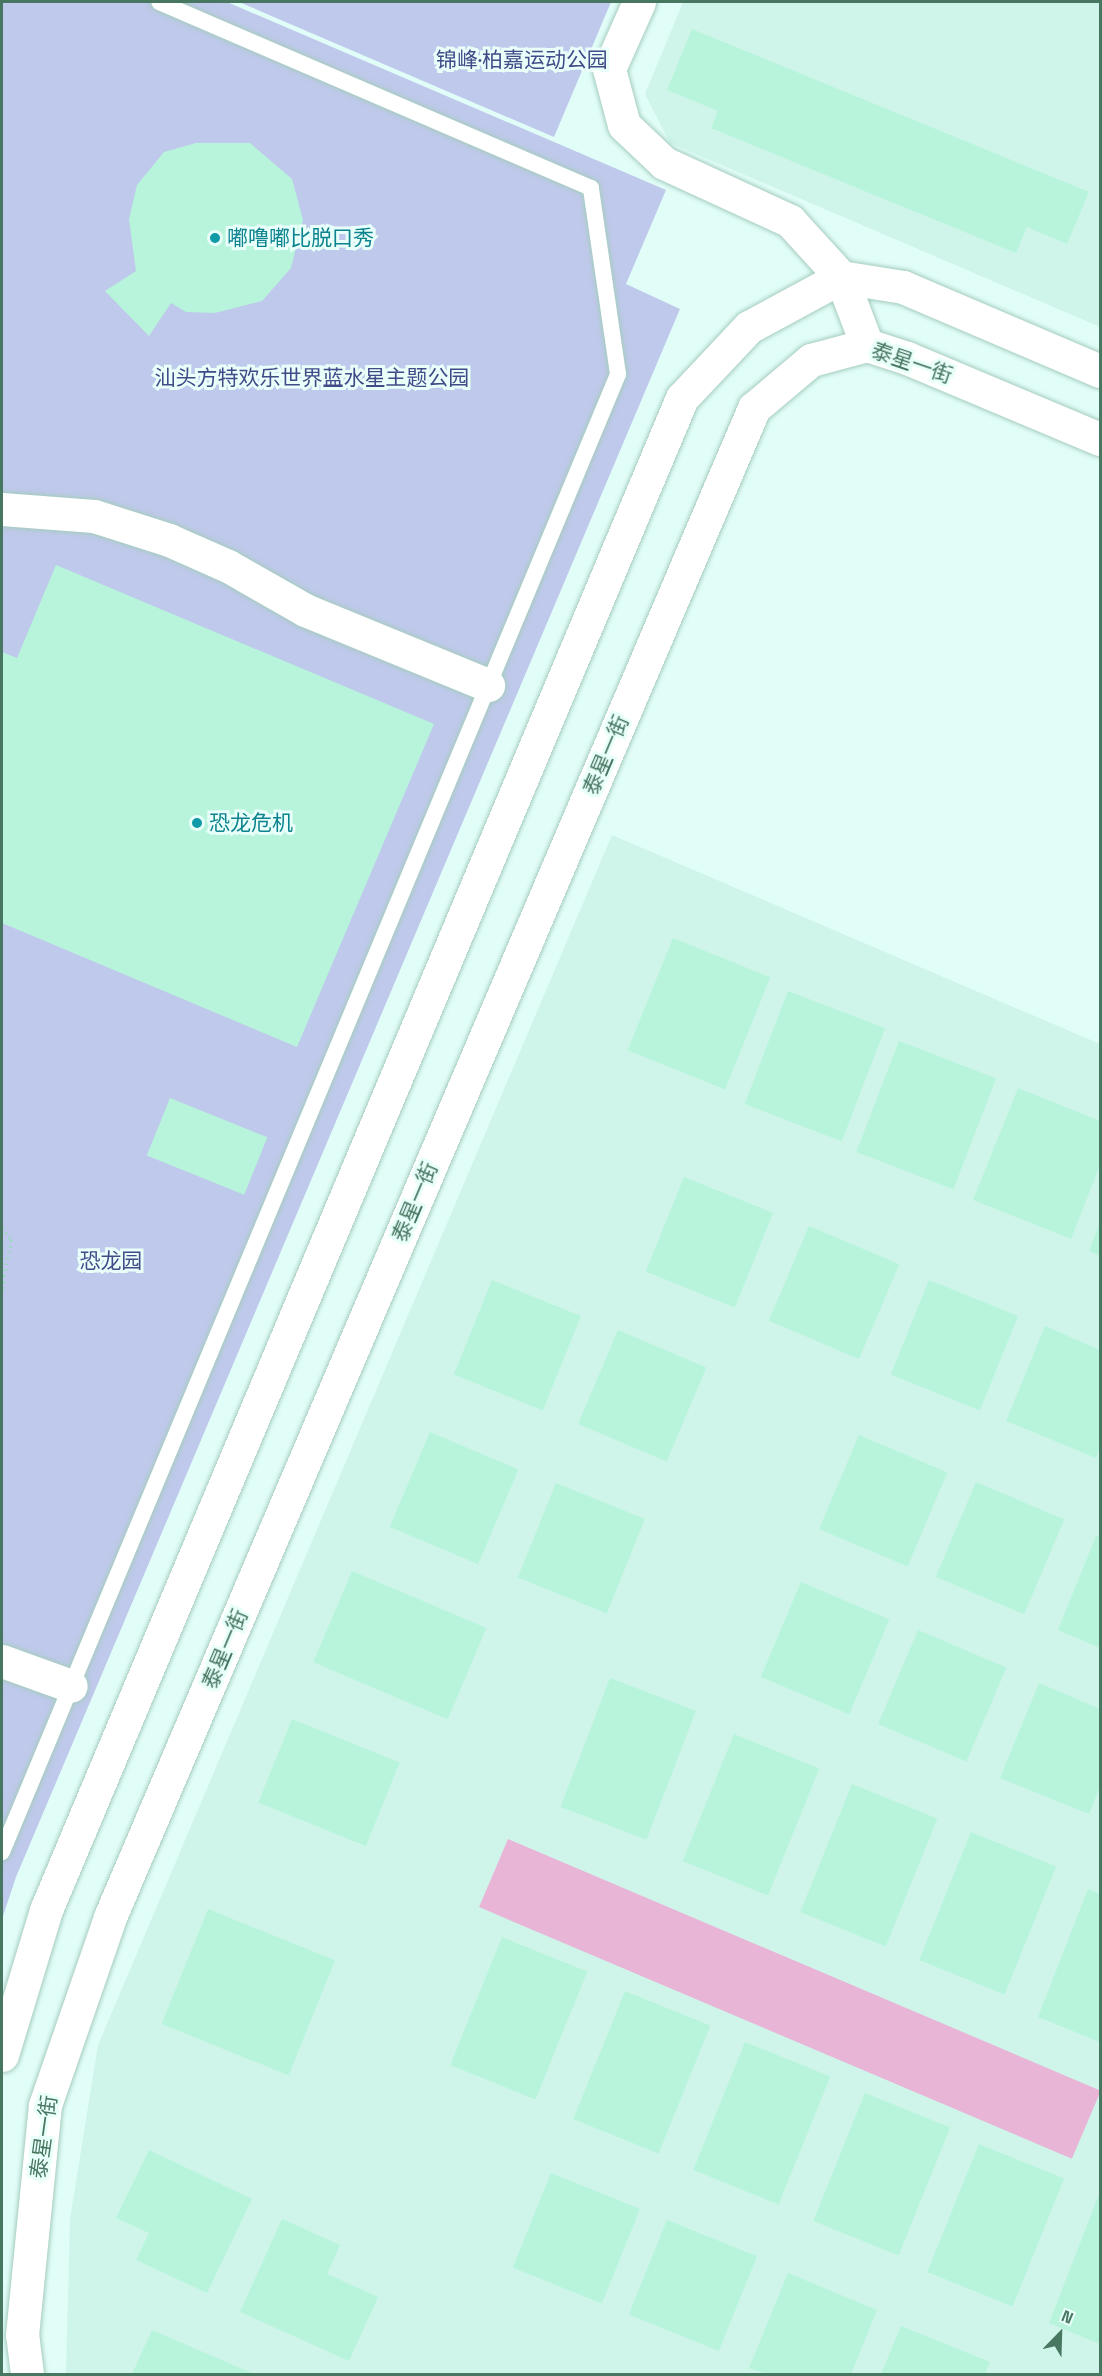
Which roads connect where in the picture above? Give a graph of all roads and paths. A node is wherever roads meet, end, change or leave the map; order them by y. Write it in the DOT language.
graph roads {
  1 [pos="159,2"];
  2 [pos="639,2"];
  3 [pos="841,278"];
  4 [pos="867,345"];
  5 [pos="1101,371"];
  6 [pos="1101,439"];
  7 [pos="2,508"];
  8 [pos="488,685"];
  9 [pos="2,1228"];
  10 [pos="2,1293"];
  11 [pos="2,1660"];
  12 [pos="71,1686"];
  13 [pos="2,1852"];
  14 [pos="2,2055"];
  15 [pos="27,2374"];
  1 -- 8 [label="lane"];
  2 -- 3 [label="street"];
  3 -- 4 [label="street"];
  3 -- 5 [label="street"];
  3 -- 14 [label="street"];
  4 -- 6 [label="street, 泰星一街"];
  4 -- 15 [label="street, 泰星一街"];
  7 -- 8 [label="street"];
  8 -- 12 [label="lane"];
  9 -- 10 [label="path"];
  11 -- 12 [label="street"];
  12 -- 13 [label="lane"];
}
